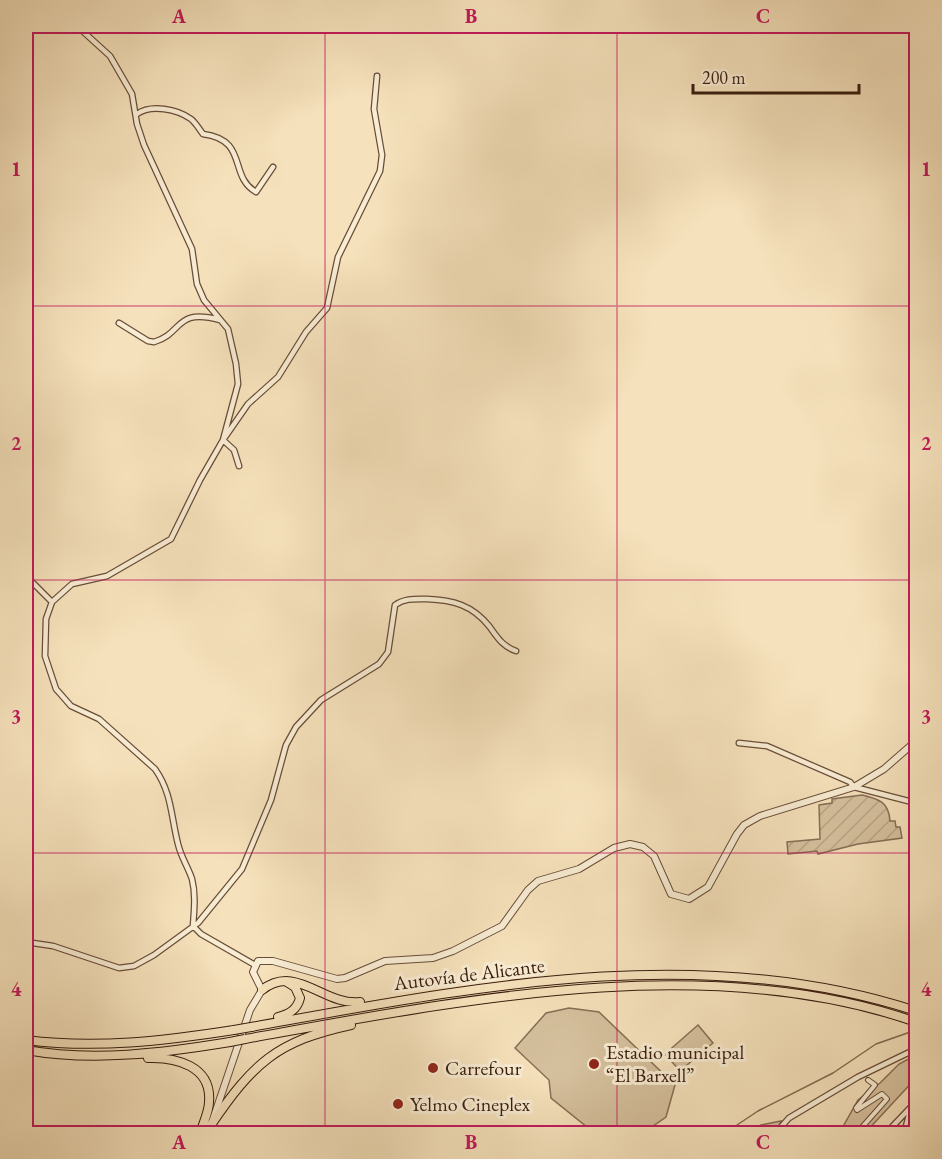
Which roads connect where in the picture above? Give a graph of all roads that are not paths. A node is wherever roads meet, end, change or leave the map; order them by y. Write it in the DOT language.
graph roads {
  1 [pos="77,26"];
  2 [pos="377,76"];
  3 [pos="136,114"];
  4 [pos="273,167"];
  5 [pos="220,320"];
  6 [pos="119,323"];
  7 [pos="224,440"];
  8 [pos="239,466"];
  9 [pos="26,576"];
  10 [pos="52,602"];
  11 [pos="516,651"];
  12 [pos="916,741"];
  13 [pos="739,742"];
  14 [pos="854,786"];
  15 [pos="916,803"];
  16 [pos="193,926"];
  17 [pos="26,942"];
  18 [pos="255,965"];
  19 [pos="280,981"];
  20 [pos="262,990"];
  21 [pos="388,1001"];
  22 [pos="916,1011"];
  23 [pos="393,1015"];
  24 [pos="916,1022"];
  25 [pos="251,1027"];
  26 [pos="26,1040"];
  27 [pos="916,1049"];
  28 [pos="26,1050"];
  29 [pos="106,1056"];
  30 [pos="868,1080"];
  31 [pos="916,1102"];
  32 [pos="911,1107"];
  33 [pos="786,1120"];
  34 [pos="209,1129"];
  35 [pos="891,1131"];
  36 [pos="780,1133"];
  37 [pos="790,1133"];
  38 [pos="200,1134"];
  39 [pos="856,1134"];
  40 [pos="876,1134"];
  41 [pos="904,1134"];
  1 -- 3 [label="street"];
  2 -- 7 [label="street"];
  3 -- 4 [label="street"];
  3 -- 5 [label="street"];
  5 -- 6 [label="street"];
  5 -- 7 [label="street"];
  7 -- 8 [label="street"];
  7 -- 10 [label="street"];
  9 -- 10 [label="street"];
  10 -- 16 [label="street"];
  11 -- 16 [label="street"];
  12 -- 14 [label="street"];
  13 -- 14 [label="street"];
  14 -- 15 [label="street"];
  14 -- 18 [label="street"];
  16 -- 17 [label="street"];
  16 -- 18 [label="street"];
  18 -- 20 [label="street"];
  19 -- 20 [label="highway"];
  19 -- 21 [label="highway"];
  19 -- 25 [label="highway"];
  20 -- 34 [label="street"];
  21 -- 22 [label="highway, Autovía de Alicante"];
  21 -- 25 [label="highway, Autovía de Alicante"];
  23 -- 24 [label="highway, Autovía de Alicante"];
  23 -- 29 [label="highway, Autovía de Alicante, bridge"];
  23 -- 34 [label="highway"];
  25 -- 26 [label="highway, Autovía de Alicante, bridge"];
  27 -- 33 [label="street"];
  28 -- 29 [label="highway, Autovía de Alicante"];
  29 -- 38 [label="highway"];
  30 -- 39 [label="street"];
  31 -- 32 [label="street"];
  32 -- 35 [label="street"];
  32 -- 41 [label="street"];
  33 -- 36 [label="street"];
  33 -- 37 [label="street"];
  35 -- 40 [label="street"];
  36 -- 37 [label="street"];
}
